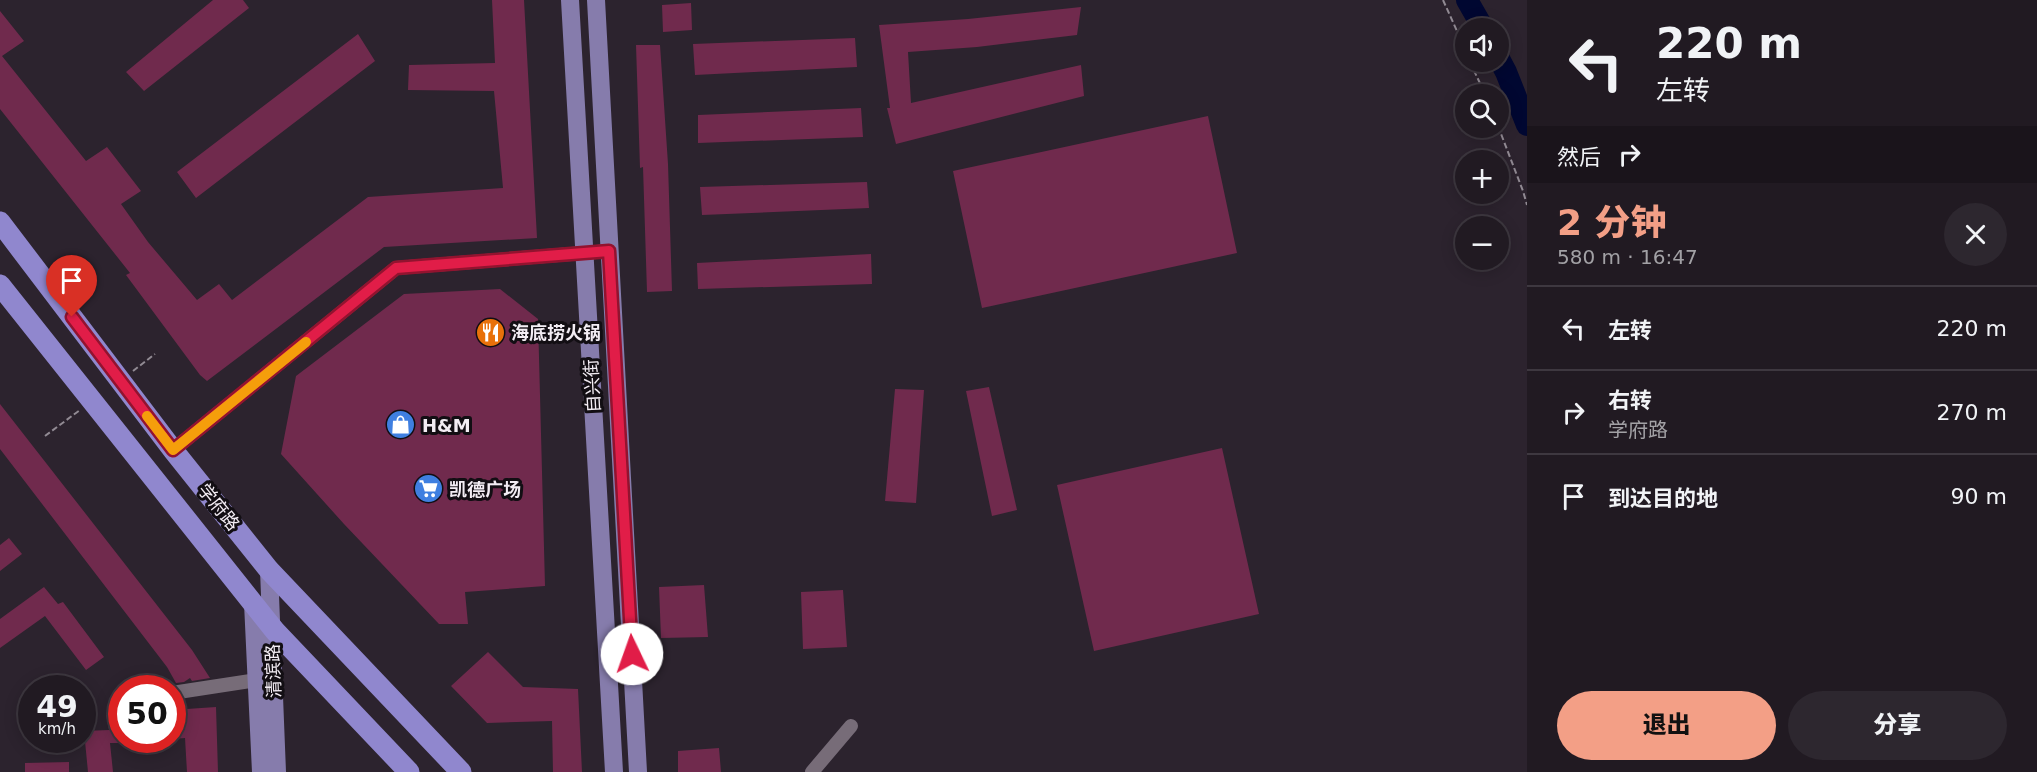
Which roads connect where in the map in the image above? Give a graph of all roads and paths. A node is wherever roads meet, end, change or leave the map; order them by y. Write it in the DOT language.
graph roads {
  1 [pos="570,0"];
  2 [pos="596,0"];
  3 [pos="1443,0"];
  4 [pos="1455,27"];
  5 [pos="1503,138"];
  6 [pos="1527,205"];
  7 [pos="0,222"];
  8 [pos="609,251"];
  9 [pos="585,253"];
  10 [pos="0,285"];
  11 [pos="173,450"];
  12 [pos="269,570"];
  13 [pos="253,603"];
  14 [pos="271,626"];
  15 [pos="256,680"];
  16 [pos="186,691"];
  17 [pos="851,726"];
  18 [pos="261,772"];
  19 [pos="278,772"];
  20 [pos="409,772"];
  21 [pos="461,772"];
  22 [pos="614,772"];
  23 [pos="638,772"];
  24 [pos="812,772"];
  1 -- 9 [label="main road, 自兴街"];
  2 -- 8 [label="main road, 自兴街"];
  3 -- 4 [label="path"];
  5 -- 6 [label="path"];
  7 -- 11 [label="highway, 学府路"];
  8 -- 9 [label="street"];
  8 -- 23 [label="main road, 自兴街"];
  9 -- 11 [label="street"];
  9 -- 22 [label="main road, 自兴街"];
  10 -- 13 [label="highway, 学府路"];
  11 -- 12 [label="highway, 学府路"];
  12 -- 14 [label="main road, 清滨路"];
  12 -- 21 [label="highway, 学府路"];
  13 -- 14 [label="highway, 学府路"];
  13 -- 15 [label="main road, 清滨路"];
  14 -- 19 [label="main road, 清滨路"];
  14 -- 20 [label="highway, 学府路"];
  15 -- 16 [label="street"];
  15 -- 18 [label="main road, 清滨路"];
  17 -- 24 [label="street"];
}
